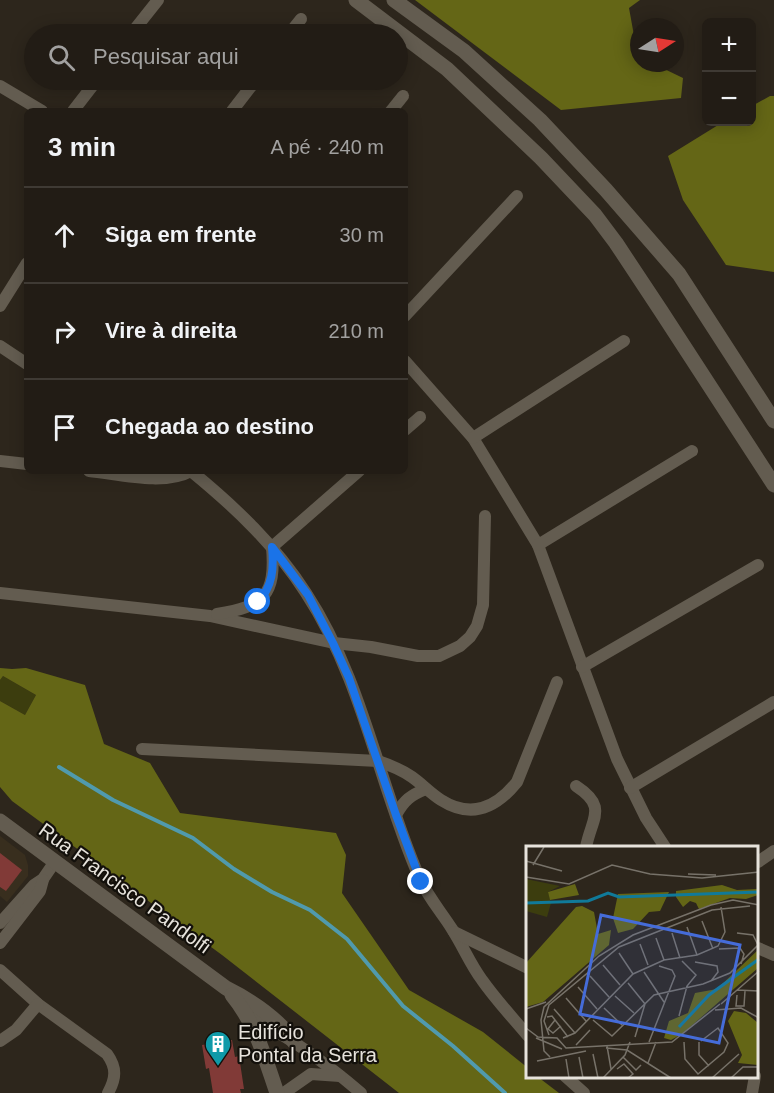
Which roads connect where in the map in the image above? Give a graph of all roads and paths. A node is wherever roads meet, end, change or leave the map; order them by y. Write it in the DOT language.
graph roads {
  1 [pos="158,0"];
  2 [pos="356,0"];
  3 [pos="394,0"];
  4 [pos="301,19"];
  5 [pos="139,24"];
  6 [pos="297,24"];
  7 [pos="388,24"];
  8 [pos="408,39"];
  9 [pos="0,86"];
  10 [pos="89,90"];
  11 [pos="248,90"];
  12 [pos="403,96"];
  13 [pos="37,108"];
  14 [pos="75,108"];
  15 [pos="234,108"];
  16 [pos="393,108"];
  17 [pos="517,196"];
  18 [pos="24,268"];
  19 [pos="0,306"];
  20 [pos="408,313"];
  21 [pos="624,341"];
  22 [pos="0,346"];
  23 [pos="24,362"];
  24 [pos="408,364"];
  25 [pos="420,417"];
  26 [pos="774,421"];
  27 [pos="408,427"];
  28 [pos="473,438"];
  29 [pos="692,451"];
  30 [pos="0,461"];
  31 [pos="24,464"];
  32 [pos="135,474"];
  33 [pos="185,474"];
  34 [pos="195,474"];
  35 [pos="356,474"];
  36 [pos="774,485"];
  37 [pos="485,516"];
  38 [pos="538,544"];
  39 [pos="272,547"];
  40 [pos="758,565"];
  41 [pos="0,592"];
  42 [pos="210,616"];
  43 [pos="333,643"];
  44 [pos="582,667"];
  45 [pos="557,682"];
  46 [pos="774,702"];
  47 [pos="142,749"];
  48 [pos="378,761"];
  49 [pos="576,786"];
  50 [pos="630,788"];
  51 [pos="426,789"];
  52 [pos="396,815"];
  53 [pos="0,821"];
  54 [pos="586,846"];
  55 [pos="664,846"];
  56 [pos="774,851"];
  57 [pos="759,861"];
  58 [pos="54,863"];
  59 [pos="43,879"];
  60 [pos="0,923"];
  61 [pos="454,932"];
  62 [pos="0,943"];
  63 [pos="759,948"];
  64 [pos="774,955"];
  65 [pos="526,967"];
  66 [pos="0,970"];
  67 [pos="226,988"];
  68 [pos="38,1004"];
  69 [pos="248,1016"];
  70 [pos="526,1034"];
  71 [pos="0,1041"];
  72 [pos="295,1042"];
  73 [pos="315,1055"];
  74 [pos="310,1074"];
  75 [pos="341,1077"];
  76 [pos="567,1078"];
  77 [pos="755,1078"];
  78 [pos="108,1093"];
  79 [pos="277,1093"];
  80 [pos="284,1093"];
  81 [pos="361,1093"];
  82 [pos="584,1093"];
  83 [pos="752,1093"];
  1 -- 5 [label="street"];
  2 -- 7 [label="street"];
  3 -- 26 [label="street"];
  4 -- 6 [label="street"];
  8 -- 36 [label="street"];
  9 -- 13 [label="street"];
  10 -- 14 [label="street"];
  11 -- 15 [label="street"];
  12 -- 16 [label="street"];
  17 -- 20 [label="street"];
  18 -- 19 [label="street"];
  21 -- 28 [label="street"];
  22 -- 23 [label="street"];
  24 -- 28 [label="street"];
  25 -- 27 [label="street"];
  28 -- 38 [label="street"];
  29 -- 38 [label="street"];
  30 -- 31 [label="street"];
  32 -- 33 [label="street"];
  34 -- 39 [label="street"];
  35 -- 39 [label="street"];
  37 -- 43 [label="street"];
  38 -- 44 [label="street"];
  39 -- 42 [label="street"];
  39 -- 43 [label="street"];
  40 -- 44 [label="street"];
  41 -- 42 [label="street"];
  42 -- 43 [label="street"];
  43 -- 48 [label="street"];
  44 -- 50 [label="street"];
  45 -- 51 [label="street"];
  46 -- 50 [label="street"];
  47 -- 48 [label="street"];
  48 -- 51 [label="street"];
  48 -- 52 [label="street"];
  49 -- 54 [label="street"];
  50 -- 55 [label="street"];
  51 -- 52 [label="street"];
  52 -- 61 [label="street"];
  53 -- 58 [label="street, Rua Francisco Pandolfi"];
  56 -- 57 [label="street"];
  58 -- 59 [label="street"];
  58 -- 67 [label="street, Rua Francisco Pandolfi"];
  59 -- 60 [label="street"];
  59 -- 62 [label="street"];
  61 -- 65 [label="street"];
  61 -- 70 [label="street"];
  63 -- 64 [label="street"];
  66 -- 68 [label="street"];
  67 -- 69 [label="street"];
  67 -- 72 [label="street"];
  68 -- 71 [label="street"];
  68 -- 78 [label="street"];
  69 -- 72 [label="street"];
  69 -- 79 [label="street"];
  72 -- 73 [label="street"];
  73 -- 74 [label="street"];
  73 -- 75 [label="street"];
  74 -- 75 [label="street"];
  74 -- 80 [label="street"];
  75 -- 81 [label="street"];
  76 -- 82 [label="street"];
  77 -- 83 [label="street"];
}
